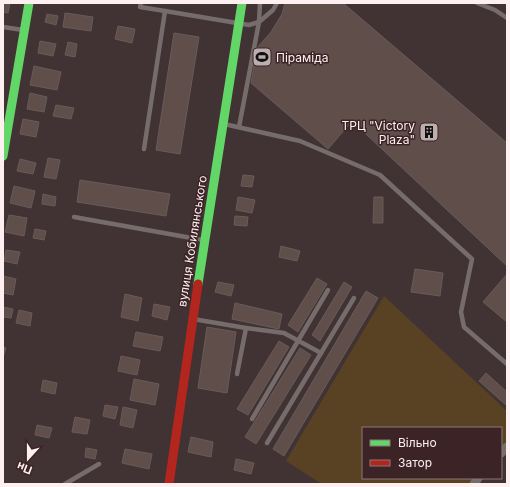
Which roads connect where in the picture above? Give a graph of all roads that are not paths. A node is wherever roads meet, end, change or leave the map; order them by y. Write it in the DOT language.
graph roads {
  1 [pos="29,3"];
  2 [pos="141,3"];
  3 [pos="242,3"];
  4 [pos="260,3"];
  5 [pos="277,3"];
  6 [pos="477,3"];
  7 [pos="165,11"];
  8 [pos="507,18"];
  9 [pos="259,22"];
  10 [pos="239,23"];
  11 [pos="3,27"];
  12 [pos="25,30"];
  13 [pos="222,124"];
  14 [pos="239,127"];
  15 [pos="144,149"];
  16 [pos="3,156"];
  17 [pos="74,218"];
  18 [pos="204,240"];
  19 [pos="328,290"];
  20 [pos="354,298"];
  21 [pos="192,319"];
  22 [pos="246,328"];
  23 [pos="298,340"];
  24 [pos="320,353"];
  25 [pos="507,364"];
  26 [pos="237,374"];
  27 [pos="252,419"];
  28 [pos="267,443"];
  29 [pos="99,464"];
  30 [pos="65,484"];
  31 [pos="169,484"];
  1 -- 12 [label="main road"];
  2 -- 7 [label="lane"];
  3 -- 10 [label="main road, вулиця Кобилянського"];
  4 -- 9 [label="lane"];
  5 -- 9 [label="lane"];
  6 -- 8 [label="lane"];
  7 -- 10 [label="lane"];
  7 -- 15 [label="lane"];
  9 -- 10 [label="lane"];
  9 -- 14 [label="lane"];
  10 -- 13 [label="main road, вулиця Кобилянського"];
  11 -- 12 [label="lane"];
  12 -- 16 [label="main road"];
  13 -- 14 [label="lane"];
  13 -- 18 [label="main road, вулиця Кобилянського"];
  14 -- 25 [label="lane"];
  17 -- 18 [label="lane"];
  18 -- 21 [label="main road, вулиця Кобилянського"];
  19 -- 23 [label="lane"];
  20 -- 24 [label="lane"];
  21 -- 22 [label="lane"];
  21 -- 31 [label="main road, вулиця Кобилянського"];
  22 -- 23 [label="lane"];
  22 -- 26 [label="lane"];
  23 -- 24 [label="lane"];
  23 -- 27 [label="lane"];
  24 -- 28 [label="lane"];
  29 -- 30 [label="lane"];
}
